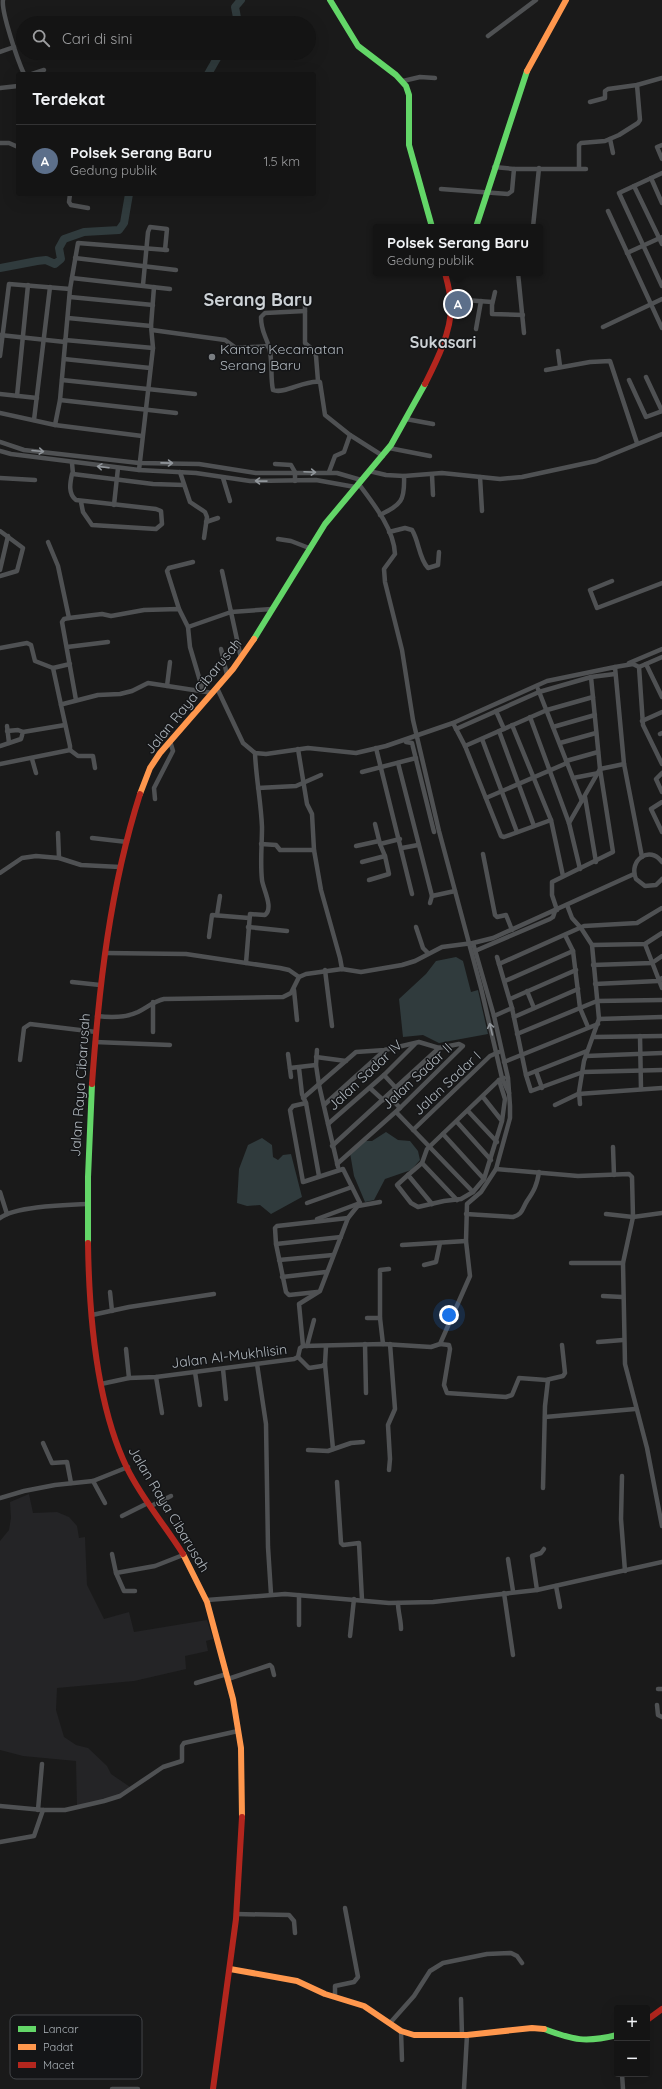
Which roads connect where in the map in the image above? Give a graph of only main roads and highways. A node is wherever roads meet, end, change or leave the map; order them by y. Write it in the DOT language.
graph roads {
  1 [pos="330,0"];
  2 [pos="566,0"];
  3 [pos="431,224"];
  4 [pos="477,224"];
  5 [pos="446,276"];
  6 [pos="230,1969"];
  7 [pos="662,2009"];
  8 [pos="650,2018"];
  9 [pos="614,2036"];
  10 [pos="214,2089"];
  1 -- 3 [label="main road"];
  2 -- 4 [label="main road"];
  5 -- 6 [label="main road, Jalan Raya Cibarusah"];
  6 -- 9 [label="main road"];
  6 -- 10 [label="main road, Jalan Raya Cibarusah"];
  7 -- 8 [label="main road"];
}
